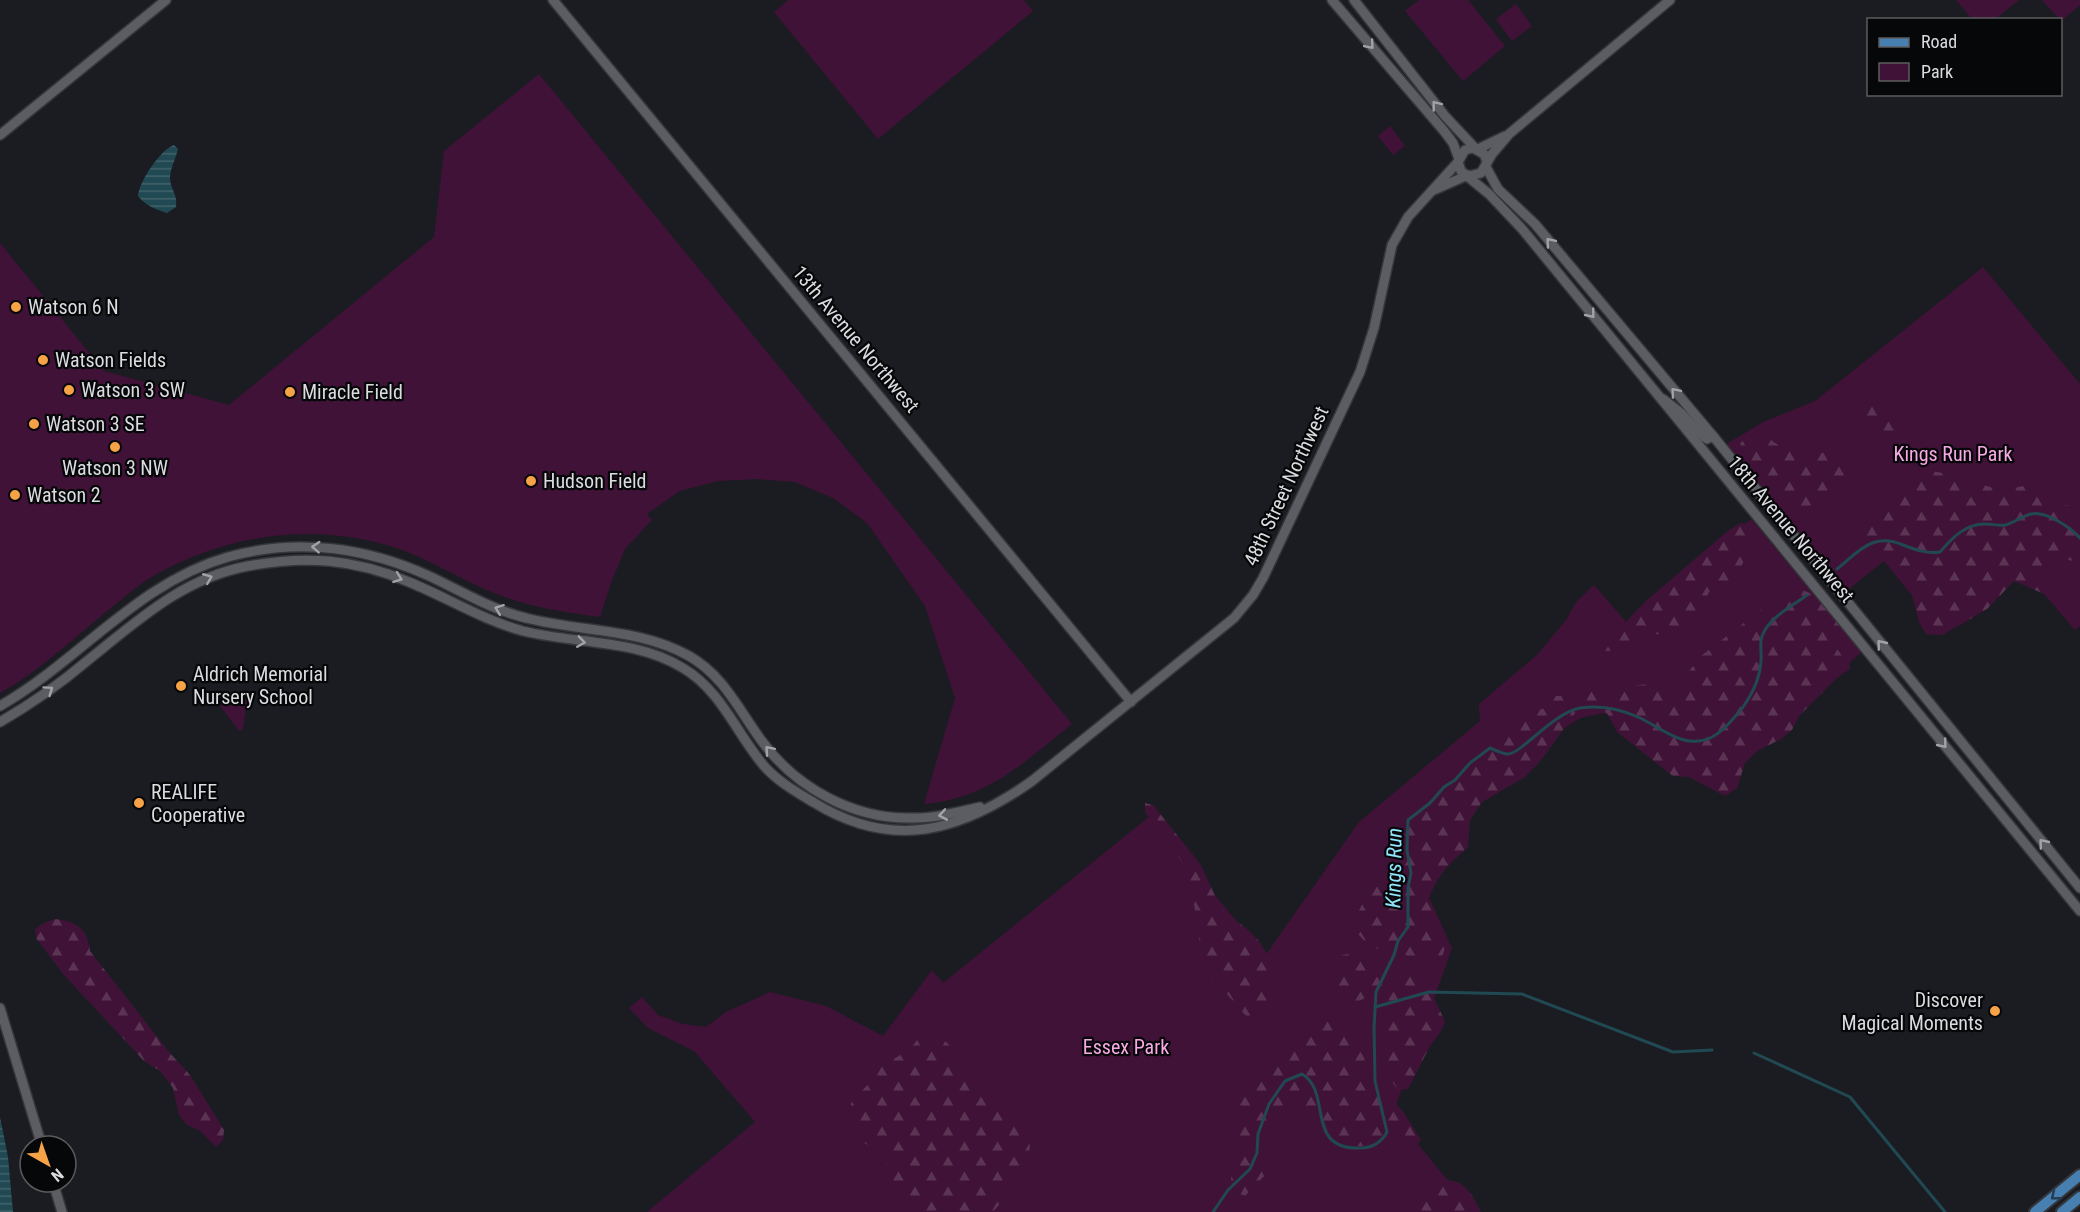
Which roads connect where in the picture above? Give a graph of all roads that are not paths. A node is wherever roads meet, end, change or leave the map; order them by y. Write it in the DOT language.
graph roads {
  1 [pos="166,0"];
  2 [pos="553,0"];
  3 [pos="1332,0"];
  4 [pos="1354,0"];
  5 [pos="1670,0"];
  6 [pos="1509,134"];
  7 [pos="0,135"];
  8 [pos="1476,148"];
  9 [pos="1459,161"];
  10 [pos="1487,165"];
  11 [pos="1468,176"];
  12 [pos="1434,190"];
  13 [pos="1656,394"];
  14 [pos="1713,436"];
  15 [pos="1131,702"];
  16 [pos="0,706"];
  17 [pos="0,722"];
  18 [pos="1000,802"];
  19 [pos="2080,888"];
  20 [pos="2080,911"];
  21 [pos="0,1008"];
  22 [pos="38,1134"];
  23 [pos="2080,1175"];
  24 [pos="57,1194"];
  25 [pos="2080,1197"];
  26 [pos="62,1212"];
  27 [pos="2035,1212"];
  28 [pos="2062,1212"];
  1 -- 7 [label="street"];
  2 -- 15 [label="street, 13th Avenue Northwest"];
  3 -- 9 [label="street, 18th Avenue Northwest, one-way"];
  8 -- 4 [label="street, 18th Avenue Northwest, one-way"];
  5 -- 6 [label="street"];
  6 -- 8 [label="street"];
  6 -- 10 [label="street"];
  8 -- 9 [label="street"];
  8 -- 10 [label="street, 18th Avenue Northwest"];
  9 -- 11 [label="street, 18th Avenue Northwest"];
  9 -- 12 [label="street, 48th Street Northwest"];
  10 -- 11 [label="street"];
  14 -- 10 [label="street, 18th Avenue Northwest, one-way"];
  11 -- 12 [label="street, 48th Street Northwest"];
  11 -- 13 [label="street, 18th Avenue Northwest, one-way"];
  12 -- 15 [label="street, 48th Street Northwest"];
  13 -- 14 [label="street"];
  13 -- 20 [label="street, 18th Avenue Northwest, one-way"];
  19 -- 14 [label="street, 18th Avenue Northwest, one-way"];
  15 -- 18 [label="street, 48th Street Northwest"];
  18 -- 16 [label="street, one-way"];
  17 -- 18 [label="street, one-way"];
  21 -- 22 [label="street"];
  23 -- 27 [label="main road, one-way"];
  24 -- 26 [label="street"];
  25 -- 28 [label="main road"];
}
